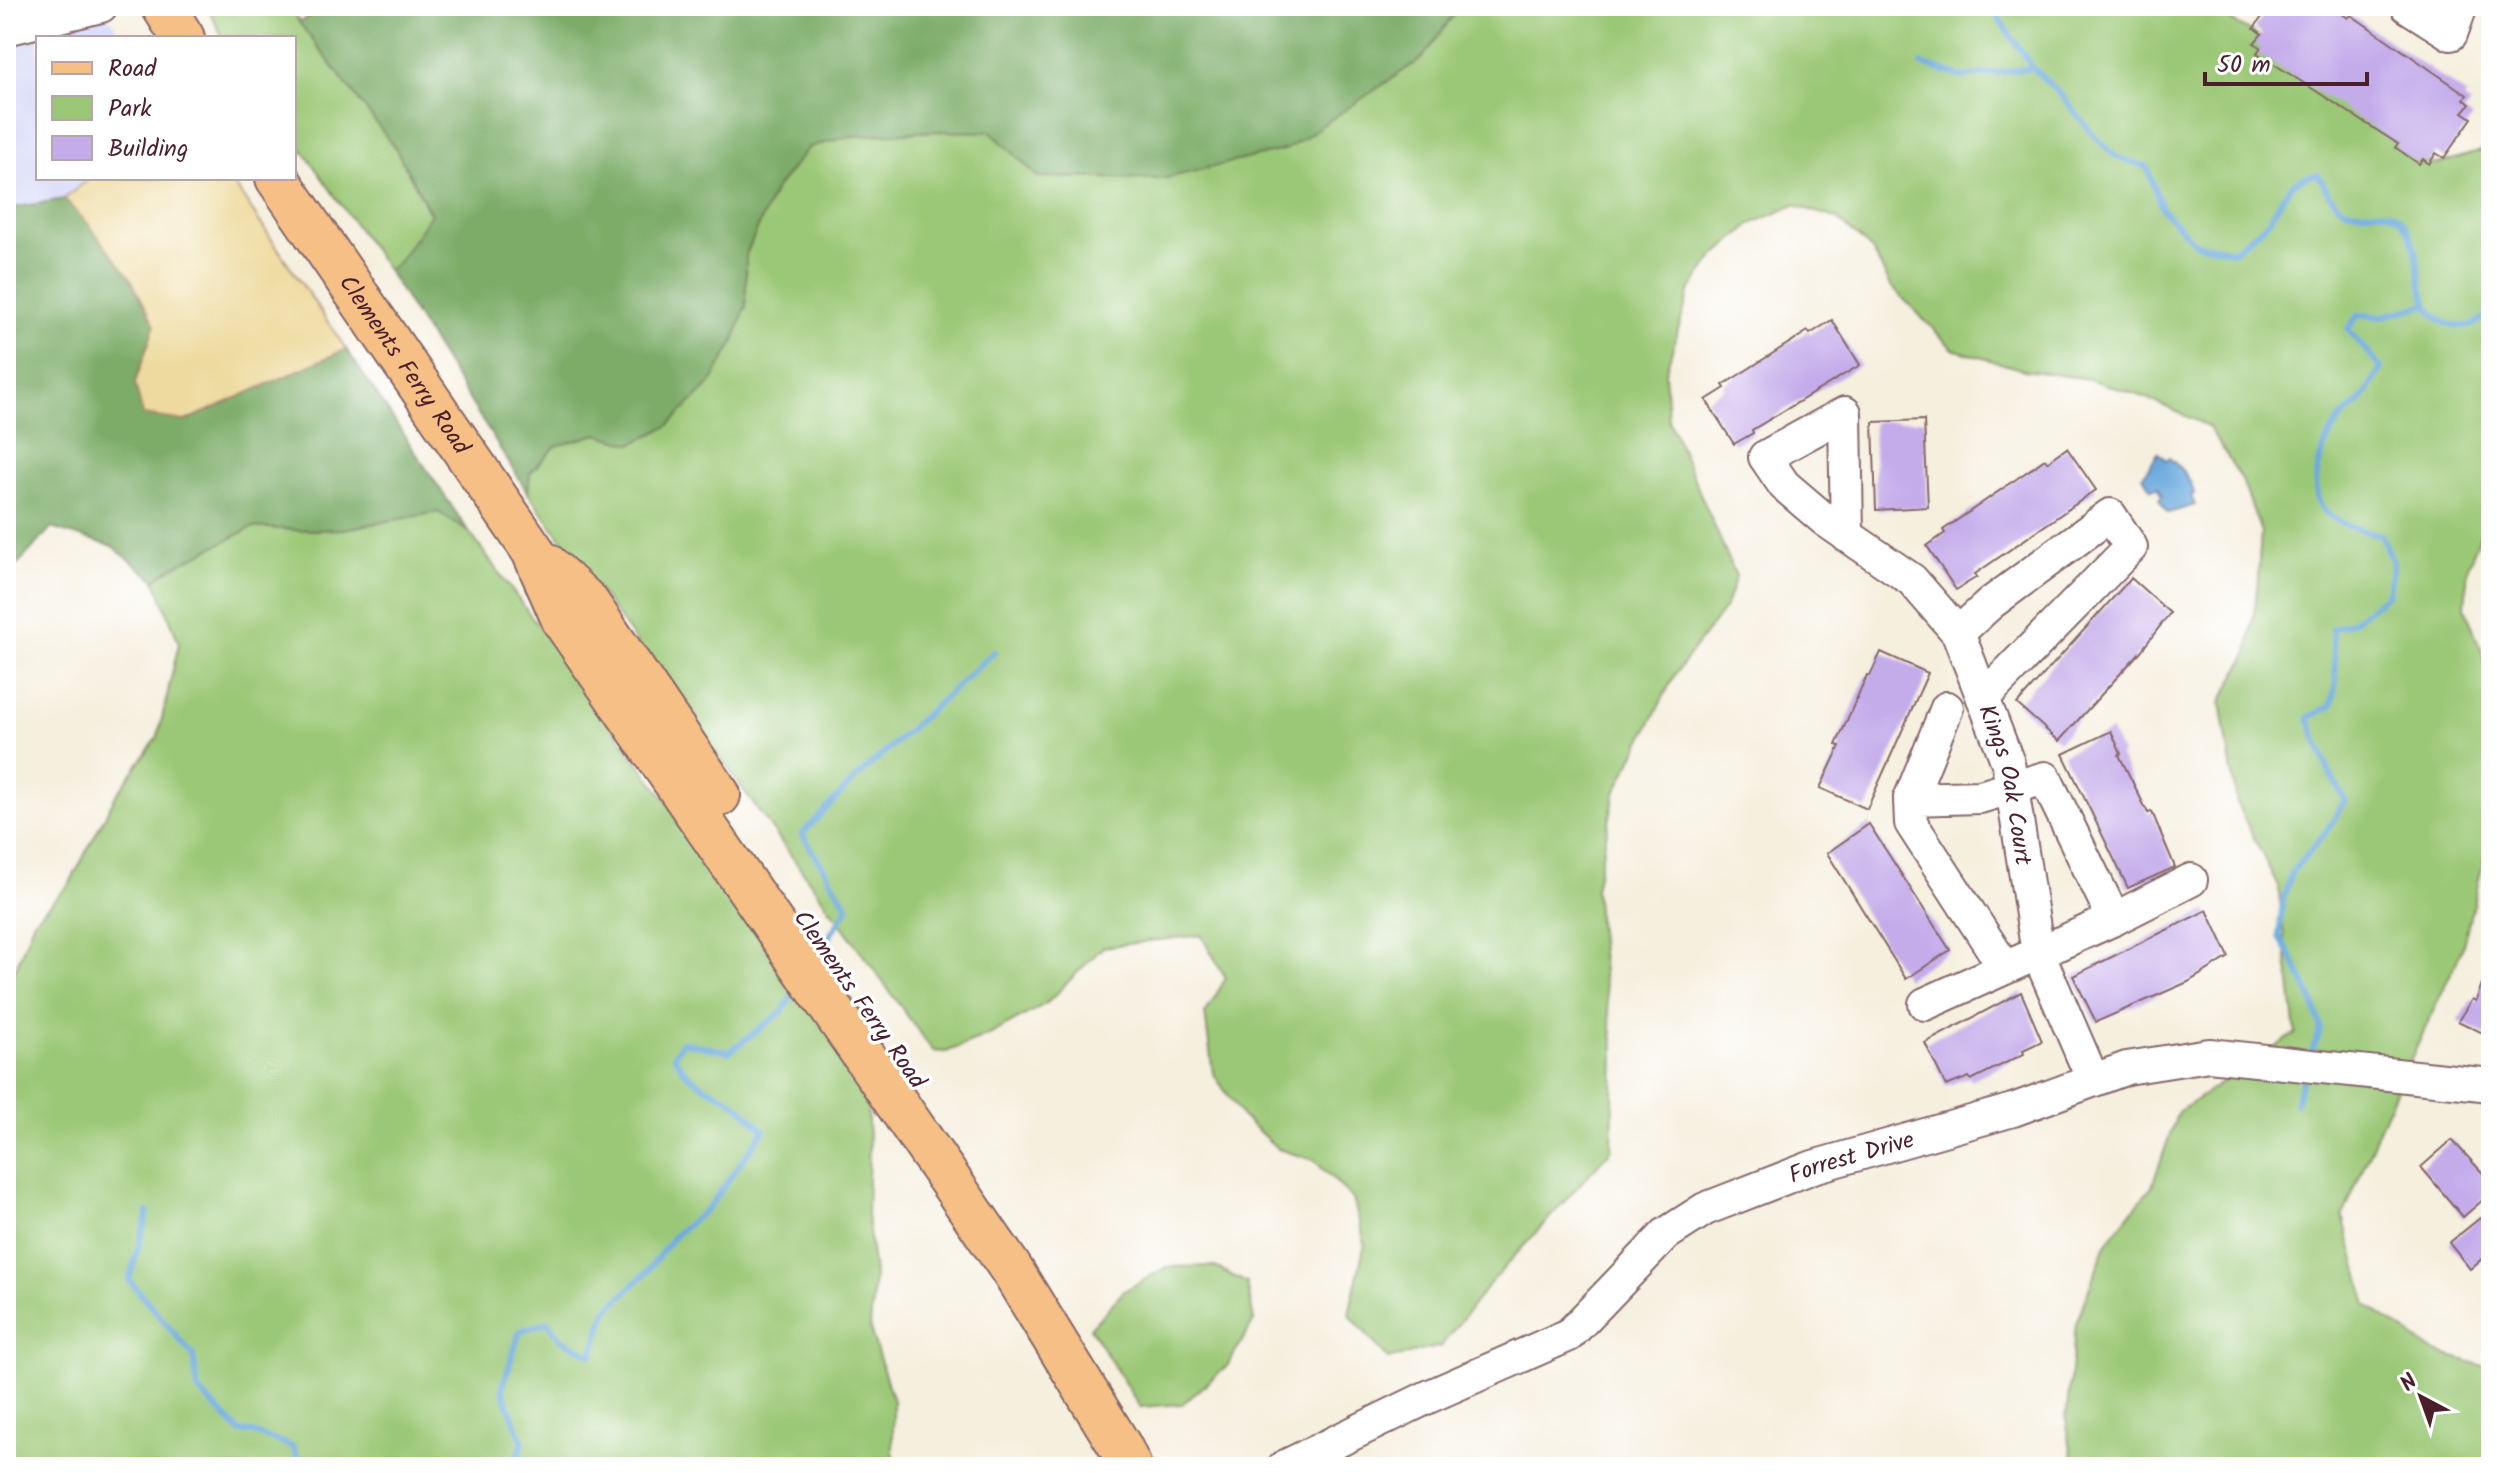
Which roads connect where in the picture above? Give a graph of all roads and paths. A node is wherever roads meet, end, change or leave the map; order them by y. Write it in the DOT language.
graph roads {
  1 [pos="101,6"];
  2 [pos="163,6"];
  3 [pos="2407,6"];
  4 [pos="2461,6"];
  5 [pos="6,29"];
  6 [pos="182,36"];
  7 [pos="278,180"];
  8 [pos="1847,536"];
  9 [pos="2036,570"];
  10 [pos="2067,613"];
  11 [pos="1958,633"];
  12 [pos="1983,698"];
  13 [pos="1947,708"];
  14 [pos="2012,788"];
  15 [pos="1910,799"];
  16 [pos="2191,880"];
  17 [pos="2114,919"];
  18 [pos="2038,953"];
  19 [pos="2005,968"];
  20 [pos="843,999"];
  21 [pos="1925,1004"];
  22 [pos="2093,1080"];
  23 [pos="2491,1085"];
  24 [pos="1130,1467"];
  25 [pos="1161,1467"];
  26 [pos="1284,1467"];
  1 -- 5 [label="street"];
  2 -- 6 [label="main road"];
  3 -- 4 [label="street"];
  7 -- 20 [label="main road, Clements Ferry Road"];
  8 -- 11 [label="street, Kings Oak Court"];
  9 -- 10 [label="street"];
  9 -- 10 [label="street"];
  9 -- 11 [label="street"];
  10 -- 12 [label="street"];
  11 -- 12 [label="street, Kings Oak Court"];
  12 -- 14 [label="street, Kings Oak Court"];
  13 -- 15 [label="street"];
  14 -- 15 [label="street"];
  14 -- 17 [label="street"];
  14 -- 18 [label="street, Kings Oak Court"];
  15 -- 19 [label="street"];
  16 -- 17 [label="street"];
  17 -- 18 [label="street"];
  18 -- 19 [label="street"];
  18 -- 22 [label="street, Kings Oak Court"];
  19 -- 21 [label="street"];
  20 -- 24 [label="main road, Clements Ferry Road"];
  20 -- 25 [label="main road, Clements Ferry Road"];
  22 -- 23 [label="street, Forrest Drive"];
  22 -- 26 [label="street, Forrest Drive"];
}
